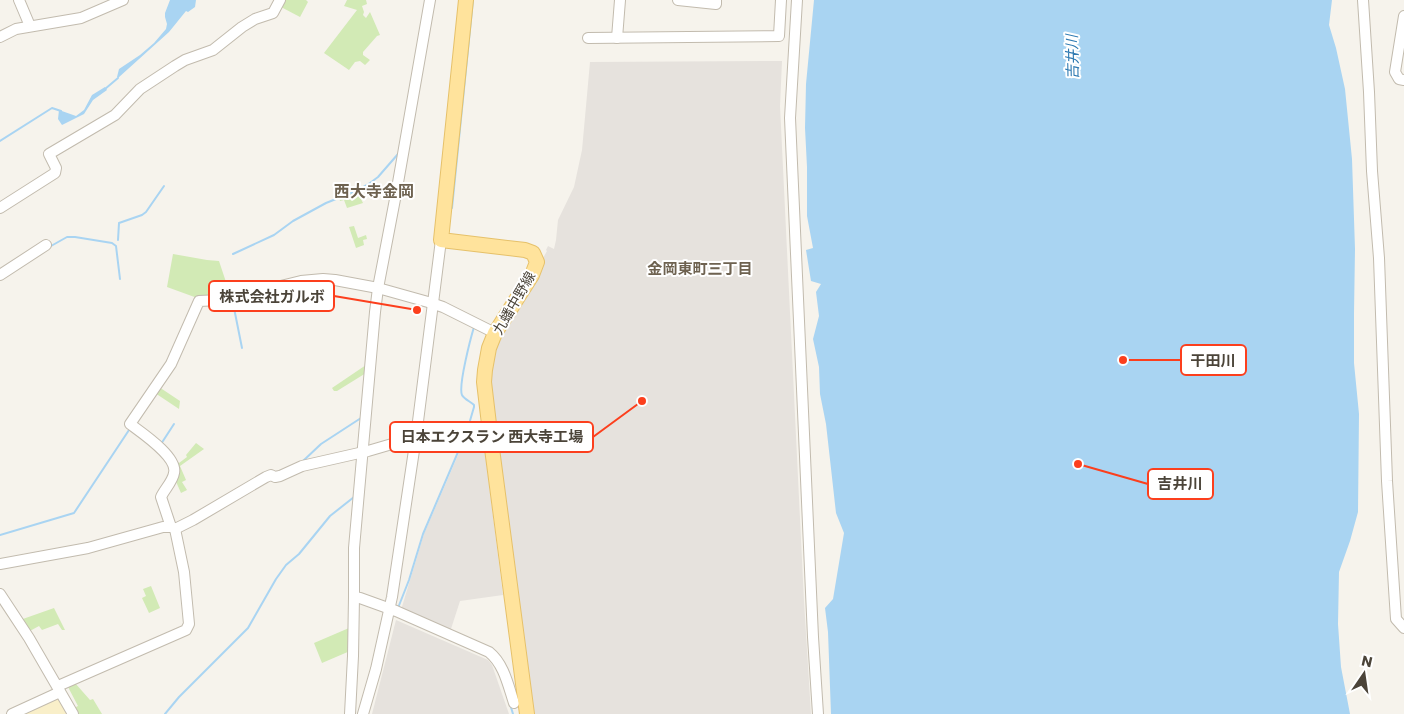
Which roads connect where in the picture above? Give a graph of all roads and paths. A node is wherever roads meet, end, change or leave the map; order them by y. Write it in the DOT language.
graph roads {
  1 [pos="19,0"];
  2 [pos="123,0"];
  3 [pos="280,0"];
  4 [pos="430,0"];
  5 [pos="466,0"];
  6 [pos="620,0"];
  7 [pos="678,0"];
  8 [pos="716,0"];
  9 [pos="781,0"];
  10 [pos="797,0"];
  11 [pos="1363,0"];
  12 [pos="1404,16"];
  13 [pos="30,26"];
  14 [pos="0,37"];
  15 [pos="588,38"];
  16 [pos="617,38"];
  17 [pos="1404,80"];
  18 [pos="0,208"];
  19 [pos="441,240"];
  20 [pos="46,246"];
  21 [pos="0,275"];
  22 [pos="381,289"];
  23 [pos="433,304"];
  24 [pos="495,333"];
  25 [pos="416,437"];
  26 [pos="364,452"];
  27 [pos="173,528"];
  28 [pos="0,564"];
  29 [pos="0,594"];
  30 [pos="357,597"];
  31 [pos="390,609"];
  32 [pos="1404,628"];
  33 [pos="59,689"];
  34 [pos="514,703"];
  35 [pos="12,714"];
  36 [pos="73,714"];
  37 [pos="350,714"];
  38 [pos="363,714"];
  39 [pos="527,714"];
  40 [pos="818,714"];
  1 -- 13 [label="street"];
  2 -- 13 [label="street"];
  3 -- 18 [label="street"];
  4 -- 22 [label="street"];
  5 -- 19 [label="main road"];
  6 -- 16 [label="street"];
  7 -- 8 [label="street"];
  9 -- 16 [label="street"];
  10 -- 40 [label="street"];
  11 -- 32 [label="street"];
  12 -- 17 [label="street"];
  13 -- 14 [label="street"];
  15 -- 16 [label="street"];
  19 -- 23 [label="street"];
  19 -- 24 [label="main road, 九蟠中野線"];
  20 -- 21 [label="street"];
  22 -- 23 [label="street"];
  22 -- 26 [label="street"];
  22 -- 27 [label="street"];
  23 -- 24 [label="street"];
  23 -- 25 [label="street"];
  24 -- 39 [label="main road, 九蟠中野線"];
  25 -- 26 [label="street"];
  25 -- 31 [label="street"];
  26 -- 27 [label="street"];
  26 -- 30 [label="street"];
  27 -- 28 [label="street"];
  27 -- 33 [label="street"];
  29 -- 33 [label="street"];
  30 -- 31 [label="street"];
  30 -- 37 [label="street"];
  31 -- 34 [label="street"];
  31 -- 38 [label="street"];
  33 -- 35 [label="street"];
  33 -- 36 [label="street"];
}
